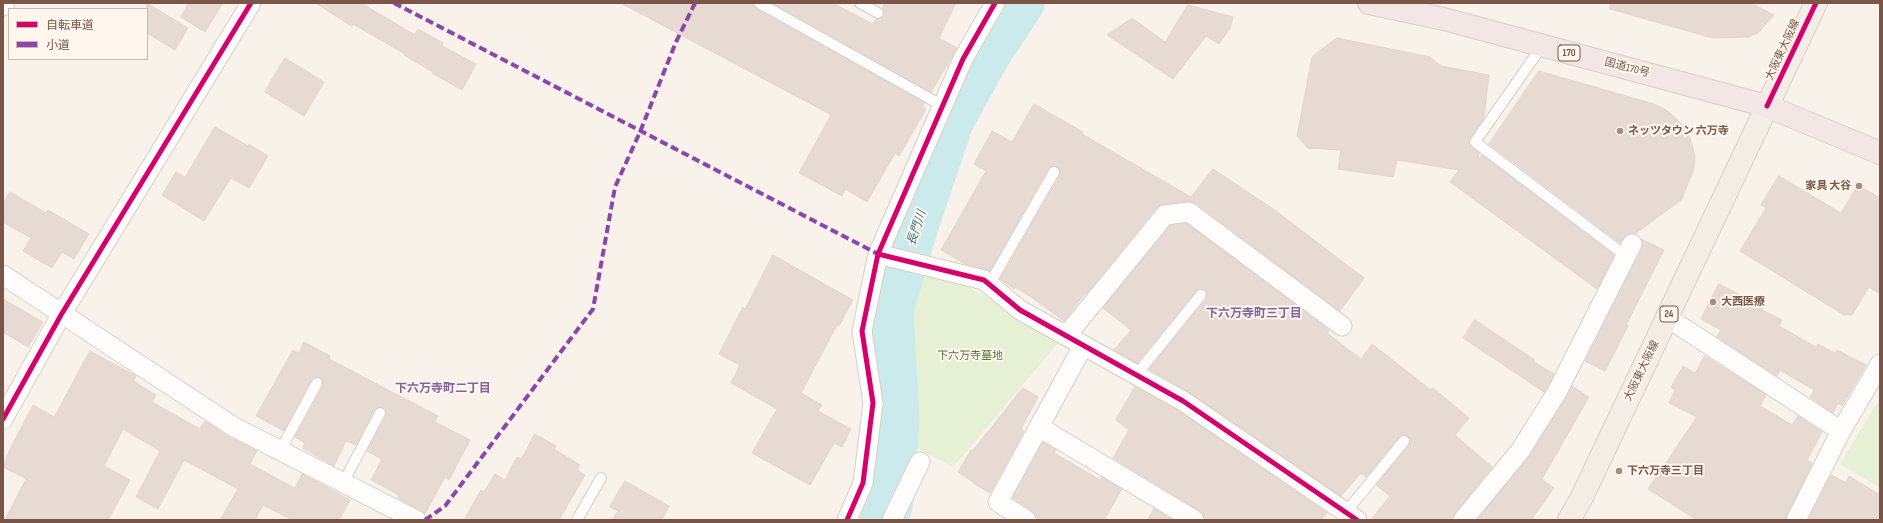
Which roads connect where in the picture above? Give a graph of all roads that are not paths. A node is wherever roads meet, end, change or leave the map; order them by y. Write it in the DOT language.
graph roads {
  1 [pos="5,3"];
  2 [pos="251,3"];
  3 [pos="759,3"];
  4 [pos="860,3"];
  5 [pos="994,3"];
  6 [pos="1369,3"];
  7 [pos="1816,3"];
  8 [pos="3,6"];
  9 [pos="878,13"];
  10 [pos="1542,46"];
  11 [pos="943,106"];
  12 [pos="1767,106"];
  13 [pos="1880,153"];
  14 [pos="1054,172"];
  15 [pos="1629,250"];
  16 [pos="878,254"];
  17 [pos="3,275"];
  18 [pos="989,285"];
  19 [pos="1201,295"];
  20 [pos="61,315"];
  21 [pos="1668,318"];
  22 [pos="1342,326"];
  23 [pos="1066,336"];
  24 [pos="1083,346"];
  25 [pos="1880,364"];
  26 [pos="1136,375"];
  27 [pos="317,383"];
  28 [pos="380,413"];
  29 [pos="3,419"];
  30 [pos="1039,426"];
  31 [pos="1841,431"];
  32 [pos="1404,441"];
  33 [pos="280,451"];
  34 [pos="920,462"];
  35 [pos="601,478"];
  36 [pos="343,483"];
  37 [pos="1351,516"];
  38 [pos="416,520"];
  39 [pos="577,520"];
  40 [pos="847,520"];
  41 [pos="892,520"];
  42 [pos="1026,520"];
  43 [pos="1194,520"];
  44 [pos="1463,520"];
  45 [pos="1569,520"];
  46 [pos="1796,520"];
  1 -- 8 [label="street"];
  2 -- 20 [label="street"];
  3 -- 11 [label="lane"];
  4 -- 9 [label="lane"];
  5 -- 11 [label="street"];
  6 -- 10 [label="highway, 国道170号 / 170"];
  7 -- 12 [label="main road, 大阪東大阪線 / 24"];
  10 -- 12 [label="highway, 国道170号 / 170"];
  10 -- 15 [label="lane"];
  11 -- 16 [label="street"];
  12 -- 13 [label="highway, 国道170号 / 170"];
  12 -- 21 [label="main road, 大阪東大阪線 / 24"];
  14 -- 18 [label="lane"];
  15 -- 44 [label="street"];
  16 -- 18 [label="street"];
  16 -- 40 [label="street"];
  17 -- 20 [label="street"];
  18 -- 23 [label="street"];
  19 -- 26 [label="lane"];
  20 -- 29 [label="street"];
  20 -- 33 [label="street"];
  21 -- 31 [label="street"];
  21 -- 45 [label="main road, 大阪東大阪線 / 24"];
  22 -- 23 [label="street"];
  23 -- 24 [label="street"];
  24 -- 26 [label="street"];
  24 -- 30 [label="street"];
  25 -- 31 [label="street"];
  26 -- 37 [label="street"];
  27 -- 33 [label="lane"];
  28 -- 36 [label="lane"];
  30 -- 42 [label="street"];
  30 -- 43 [label="street"];
  31 -- 46 [label="street"];
  32 -- 37 [label="lane"];
  33 -- 36 [label="street"];
  34 -- 41 [label="street"];
  35 -- 39 [label="lane"];
  36 -- 38 [label="street"];
}
